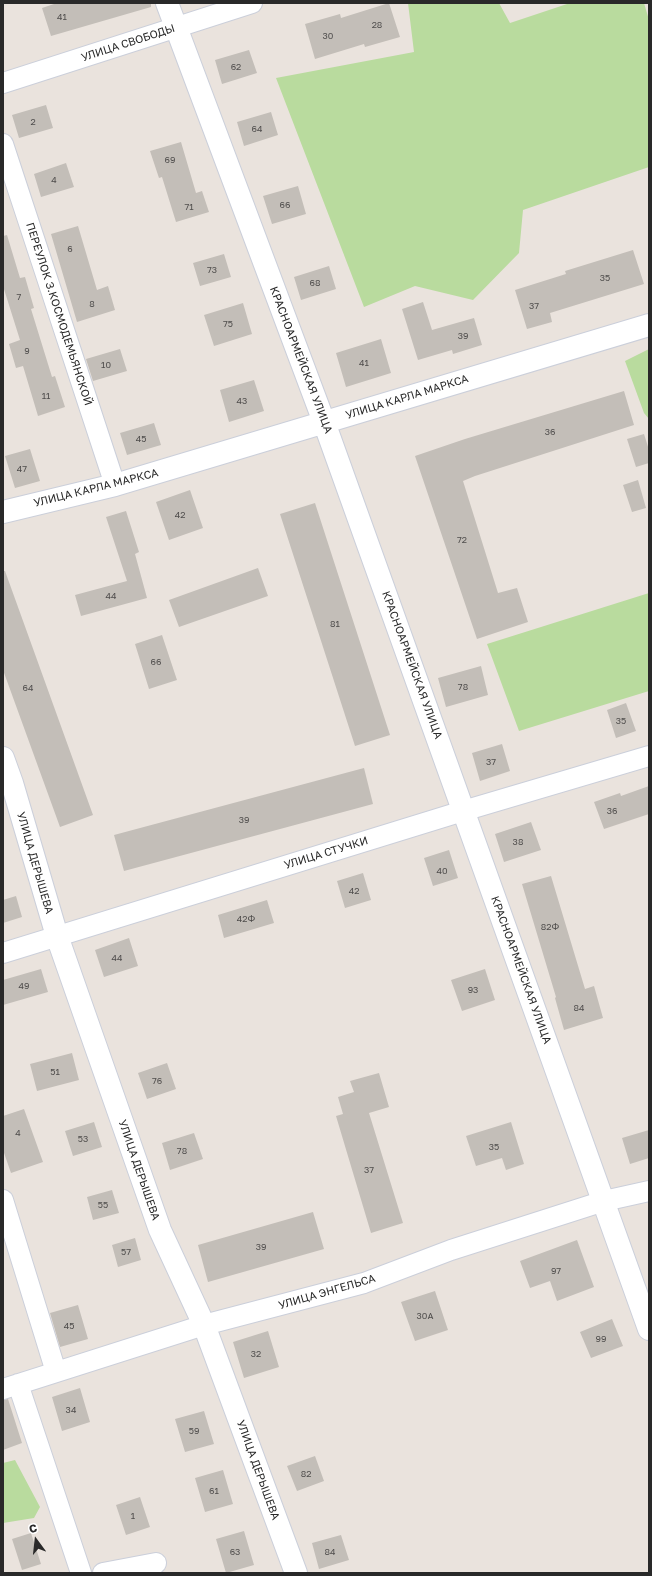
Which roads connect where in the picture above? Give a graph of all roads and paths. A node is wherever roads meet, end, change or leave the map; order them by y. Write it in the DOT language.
graph roads {
  1 [pos="167,3"];
  2 [pos="252,3"];
  3 [pos="176,27"];
  4 [pos="3,83"];
  5 [pos="3,144"];
  6 [pos="649,325"];
  7 [pos="324,422"];
  8 [pos="115,485"];
  9 [pos="3,512"];
  10 [pos="649,756"];
  11 [pos="3,758"];
  12 [pos="464,811"];
  13 [pos="57,936"];
  14 [pos="3,954"];
  15 [pos="649,1191"];
  16 [pos="3,1200"];
  17 [pos="604,1201"];
  18 [pos="204,1325"];
  19 [pos="649,1329"];
  20 [pos="56,1372"];
  21 [pos="11,1387"];
  22 [pos="156,1563"];
  23 [pos="81,1573"];
  24 [pos="103,1573"];
  25 [pos="296,1573"];
  1 -- 3 [label="street, КРАСНОАРМЕЙСКАЯ УЛИЦА"];
  2 -- 3 [label="street, УЛИЦА СВОБОДЫ"];
  3 -- 4 [label="street, УЛИЦА СВОБОДЫ"];
  3 -- 7 [label="street, КРАСНОАРМЕЙСКАЯ УЛИЦА"];
  5 -- 8 [label="street, ПЕРЕУЛОК З.КОСМОДЕМЬЯНСКОЙ"];
  6 -- 7 [label="street, УЛИЦА КАРЛА МАРКСА"];
  7 -- 8 [label="street, УЛИЦА КАРЛА МАРКСА"];
  7 -- 12 [label="street, КРАСНОАРМЕЙСКАЯ УЛИЦА"];
  8 -- 9 [label="street, УЛИЦА КАРЛА МАРКСА"];
  10 -- 12 [label="street, УЛИЦА СТУЧКИ"];
  11 -- 13 [label="street, УЛИЦА ДЕРЫШЕВА"];
  12 -- 13 [label="street, УЛИЦА СТУЧКИ"];
  12 -- 17 [label="street, КРАСНОАРМЕЙСКАЯ УЛИЦА"];
  13 -- 14 [label="street, УЛИЦА СТУЧКИ"];
  13 -- 18 [label="street, УЛИЦА ДЕРЫШЕВА"];
  15 -- 17 [label="street, УЛИЦА ЭНГЕЛЬСА"];
  16 -- 20 [label="street"];
  17 -- 18 [label="street, УЛИЦА ЭНГЕЛЬСА"];
  17 -- 19 [label="street, КРАСНОАРМЕЙСКАЯ УЛИЦА"];
  18 -- 20 [label="street, УЛИЦА ЭНГЕЛЬСА"];
  18 -- 25 [label="street, УЛИЦА ДЕРЫШЕВА"];
  20 -- 21 [label="street, УЛИЦА ЭНГЕЛЬСА"];
  21 -- 23 [label="street"];
  22 -- 24 [label="street"];
}
